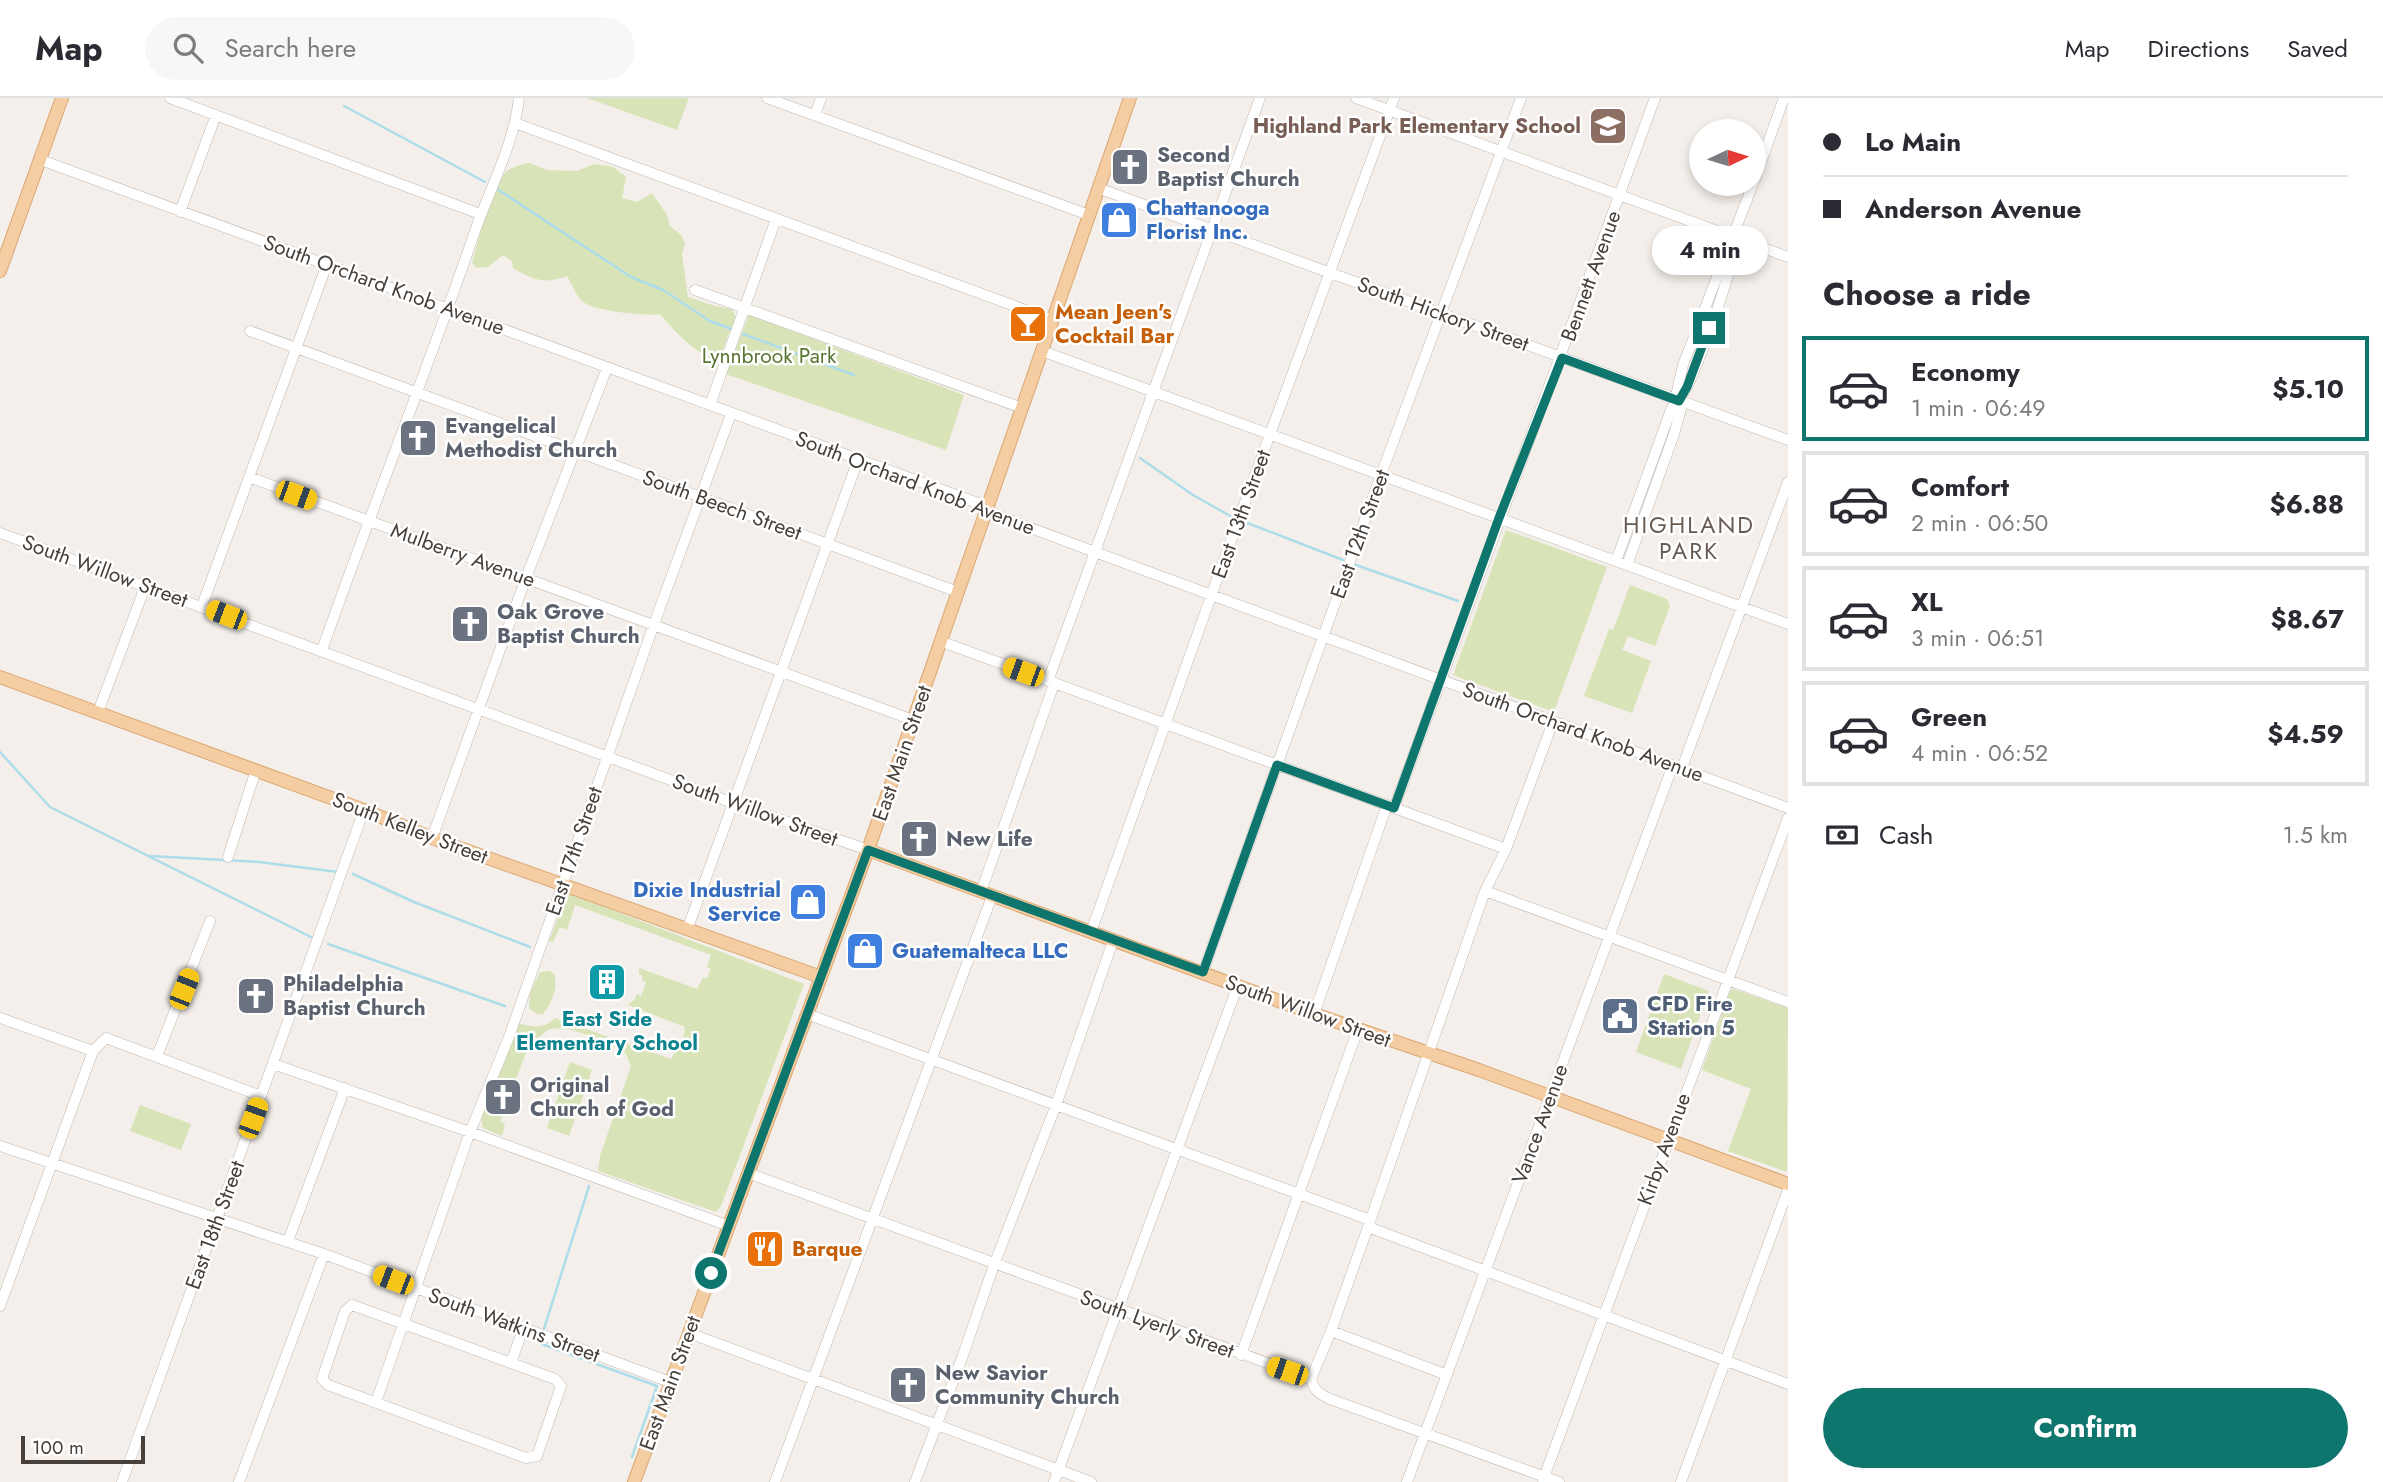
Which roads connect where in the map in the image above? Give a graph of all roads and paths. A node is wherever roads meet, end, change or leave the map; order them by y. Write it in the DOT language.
graph roads {
  1 [pos="62,98"];
  2 [pos="170,98"];
  3 [pos="519,98"];
  4 [pos="767,98"];
  5 [pos="821,98"];
  6 [pos="1260,98"];
  7 [pos="1356,98"];
  8 [pos="1394,98"];
  9 [pos="1521,98"];
  10 [pos="1655,98"];
  11 [pos="1784,98"];
  12 [pos="1128,99"];
  13 [pos="1389,110"];
  14 [pos="216,115"];
  15 [pos="815,116"];
  16 [pos="515,123"];
  17 [pos="1766,147"];
  18 [pos="1501,151"];
  19 [pos="41,160"];
  20 [pos="1098,188"];
  21 [pos="1620,195"];
  22 [pos="1748,196"];
  23 [pos="180,212"];
  24 [pos="480,214"];
  25 [pos="1089,215"];
  26 [pos="776,219"];
  27 [pos="1212,230"];
  28 [pos="1734,237"];
  29 [pos="1788,257"];
  30 [pos="327,264"];
  31 [pos="0,271"];
  32 [pos="1329,273"];
  33 [pos="695,290"];
  34 [pos="449,308"];
  35 [pos="745,308"];
  36 [pos="1442,314"];
  37 [pos="1053,320"];
  38 [pos="250,331"];
  39 [pos="295,348"];
  40 [pos="1042,351"];
  41 [pos="1562,358"];
  42 [pos="607,368"];
  43 [pos="1154,391"];
  44 [pos="416,393"];
  45 [pos="1679,401"];
  46 [pos="710,405"];
  47 [pos="1022,408"];
  48 [pos="731,414"];
  49 [pos="1270,434"];
  50 [pos="1788,440"];
  51 [pos="575,452"];
  52 [pos="858,460"];
  53 [pos="1381,475"];
  54 [pos="248,477"];
  55 [pos="1788,482"];
  56 [pos="701,496"];
  57 [pos="987,509"];
  58 [pos="1499,518"];
  59 [pos="368,520"];
  60 [pos="0,533"];
  61 [pos="828,544"];
  62 [pos="1095,552"];
  63 [pos="1616,561"];
  64 [pos="1627,565"];
  65 [pos="526,578"];
  66 [pos="145,587"];
  67 [pos="958,592"];
  68 [pos="1211,596"];
  69 [pos="202,606"];
  70 [pos="1742,607"];
  71 [pos="654,624"];
  72 [pos="1788,624"];
  73 [pos="1323,636"];
  74 [pos="940,641"];
  75 [pos="322,650"];
  76 [pos="781,672"];
  77 [pos="0,677"];
  78 [pos="1441,680"];
  79 [pos="1051,682"];
  80 [pos="480,709"];
  81 [pos="98,712"];
  82 [pos="913,720"];
  83 [pos="1553,722"];
  84 [pos="1165,724"];
  85 [pos="607,756"];
  86 [pos="1277,765"];
  87 [pos="1677,767"];
  88 [pos="256,770"];
  89 [pos="733,803"];
  90 [pos="1390,807"];
  91 [pos="1788,808"];
  92 [pos="364,810"];
  93 [pos="1788,818"];
  94 [pos="432,838"];
  95 [pos="1506,849"];
  96 [pos="868,850"];
  97 [pos="228,857"];
  98 [pos="563,884"];
  99 [pos="1485,891"];
  100 [pos="986,894"];
  101 [pos="210,921"];
  102 [pos="687,930"];
  103 [pos="1091,932"];
  104 [pos="1609,937"];
  105 [pos="1113,941"];
  106 [pos="1203,972"];
  107 [pos="821,977"];
  108 [pos="1727,979"];
  109 [pos="1238,985"];
  110 [pos="1788,1002"];
  111 [pos="807,1014"];
  112 [pos="1314,1014"];
  113 [pos="0,1018"];
  114 [pos="1358,1029"];
  115 [pos="93,1051"];
  116 [pos="1429,1055"];
  117 [pos="157,1056"];
  118 [pos="932,1060"];
  119 [pos="273,1064"];
  120 [pos="345,1088"];
  121 [pos="261,1096"];
  122 [pos="1550,1097"];
  123 [pos="1056,1105"];
  124 [pos="470,1132"];
  125 [pos="1668,1139"];
  126 [pos="0,1146"];
  127 [pos="1177,1150"];
  128 [pos="52,1165"];
  129 [pos="748,1173"];
  130 [pos="1788,1184"];
  131 [pos="1788,1190"];
  132 [pos="1300,1195"];
  133 [pos="873,1219"];
  134 [pos="216,1220"];
  135 [pos="1369,1224"];
  136 [pos="729,1226"];
  137 [pos="288,1241"];
  138 [pos="324,1254"];
  139 [pos="994,1265"];
  140 [pos="1485,1272"];
  141 [pos="416,1289"];
  142 [pos="2,1293"];
  143 [pos="0,1306"];
  144 [pos="1117,1310"];
  145 [pos="1603,1315"];
  146 [pos="402,1325"];
  147 [pos="523,1329"];
  148 [pos="1331,1331"];
  149 [pos="689,1334"];
  150 [pos="1241,1355"];
  151 [pos="1725,1361"];
  152 [pos="511,1363"];
  153 [pos="1447,1374"];
  154 [pos="814,1379"];
  155 [pos="1311,1379"];
  156 [pos="670,1382"];
  157 [pos="1788,1384"];
  158 [pos="376,1402"];
  159 [pos="937,1425"];
  160 [pos="1425,1433"];
  161 [pos="1059,1470"];
  162 [pos="1543,1479"];
  163 [pos="122,1482"];
  164 [pos="239,1482"];
  165 [pos="634,1482"];
  166 [pos="775,1482"];
  167 [pos="915,1482"];
  168 [pos="1054,1482"];
  169 [pos="1091,1482"];
  170 [pos="1407,1482"];
  171 [pos="1559,1482"];
  172 [pos="1681,1482"];
  1 -- 19 [label="main road"];
  2 -- 14 [label="street"];
  3 -- 16 [label="street"];
  4 -- 15 [label="street"];
  5 -- 15 [label="street"];
  6 -- 27 [label="street"];
  7 -- 13 [label="street"];
  8 -- 13 [label="street, East 13th Street"];
  9 -- 18 [label="street, East 12th Street"];
  10 -- 21 [label="street, Bennett Avenue"];
  11 -- 17 [label="street"];
  12 -- 20 [label="main road, East Main Street"];
  13 -- 18 [label="street"];
  13 -- 32 [label="street, East 13th Street"];
  14 -- 23 [label="street"];
  14 -- 24 [label="street"];
  15 -- 25 [label="street"];
  16 -- 24 [label="street"];
  16 -- 26 [label="street"];
  18 -- 21 [label="street"];
  18 -- 36 [label="street, East 12th Street"];
  19 -- 23 [label="street, South Orchard Knob Avenue"];
  19 -- 31 [label="main road"];
  20 -- 25 [label="main road, East Main Street"];
  20 -- 27 [label="street, South Hickory Street"];
  21 -- 28 [label="street"];
  21 -- 41 [label="street, Bennett Avenue"];
  22 -- 28 [label="street"];
  23 -- 30 [label="street, South Orchard Knob Avenue"];
  24 -- 34 [label="street"];
  25 -- 37 [label="main road, East Main Street"];
  26 -- 35 [label="street"];
  26 -- 37 [label="street"];
  27 -- 32 [label="street, South Hickory Street"];
  27 -- 43 [label="street"];
  28 -- 29 [label="street"];
  28 -- 45 [label="street"];
  30 -- 34 [label="street, South Orchard Knob Avenue"];
  30 -- 39 [label="street"];
  32 -- 36 [label="street, South Hickory Street"];
  32 -- 49 [label="street, East 13th Street"];
  33 -- 35 [label="street"];
  34 -- 42 [label="street, South Orchard Knob Avenue"];
  34 -- 44 [label="street"];
  35 -- 46 [label="street"];
  35 -- 47 [label="street"];
  36 -- 41 [label="street, South Hickory Street"];
  36 -- 53 [label="street, East 12th Street"];
  37 -- 40 [label="main road, East Main Street"];
  38 -- 39 [label="street, South Beech Street"];
  39 -- 44 [label="street, South Beech Street"];
  39 -- 54 [label="street"];
  40 -- 43 [label="street"];
  40 -- 47 [label="main road, East Main Street"];
  41 -- 45 [label="street, South Hickory Street"];
  41 -- 58 [label="street, Bennett Avenue"];
  42 -- 46 [label="street, South Orchard Knob Avenue"];
  42 -- 51 [label="street"];
  43 -- 49 [label="street"];
  43 -- 62 [label="street"];
  44 -- 51 [label="street, South Beech Street"];
  44 -- 59 [label="street"];
  45 -- 50 [label="street, South Hickory Street"];
  45 -- 63 [label="street"];
  45 -- 64 [label="street"];
  46 -- 48 [label="street, South Orchard Knob Avenue"];
  47 -- 57 [label="main road, East Main Street"];
  48 -- 52 [label="street, South Orchard Knob Avenue"];
  48 -- 56 [label="street, East 17th Street"];
  49 -- 53 [label="street"];
  49 -- 68 [label="street, East 13th Street"];
  51 -- 56 [label="street, South Beech Street"];
  51 -- 65 [label="street"];
  52 -- 57 [label="street, South Orchard Knob Avenue"];
  52 -- 61 [label="street"];
  53 -- 58 [label="street"];
  53 -- 73 [label="street, East 12th Street"];
  54 -- 59 [label="street, Mulberry Avenue"];
  54 -- 69 [label="street"];
  55 -- 70 [label="street, Vance Avenue"];
  56 -- 61 [label="street, South Beech Street"];
  56 -- 71 [label="street, East 17th Street"];
  57 -- 62 [label="street, South Orchard Knob Avenue"];
  57 -- 67 [label="main road, East Main Street"];
  58 -- 63 [label="street"];
  58 -- 78 [label="street, Bennett Avenue"];
  59 -- 65 [label="street, Mulberry Avenue"];
  59 -- 75 [label="street"];
  60 -- 66 [label="street, South Willow Street"];
  61 -- 67 [label="street, South Beech Street"];
  61 -- 76 [label="street"];
  62 -- 68 [label="street, South Orchard Knob Avenue"];
  62 -- 79 [label="street"];
  63 -- 64 [label="street"];
  64 -- 70 [label="street"];
  65 -- 71 [label="street, Mulberry Avenue"];
  65 -- 80 [label="street"];
  66 -- 69 [label="street, South Willow Street"];
  66 -- 81 [label="street"];
  67 -- 74 [label="main road, East Main Street"];
  68 -- 73 [label="street, South Orchard Knob Avenue"];
  68 -- 84 [label="street, East 13th Street"];
  69 -- 75 [label="street, South Willow Street"];
  70 -- 72 [label="street"];
  70 -- 87 [label="street, Vance Avenue"];
  71 -- 76 [label="street, Mulberry Avenue"];
  71 -- 85 [label="street, East 17th Street"];
  73 -- 78 [label="street, South Orchard Knob Avenue"];
  73 -- 86 [label="street, East 12th Street"];
  74 -- 79 [label="street"];
  74 -- 82 [label="main road, East Main Street"];
  75 -- 80 [label="street, South Willow Street"];
  76 -- 82 [label="street, Mulberry Avenue"];
  76 -- 89 [label="street"];
  77 -- 81 [label="main road, South Kelley Street"];
  78 -- 83 [label="street, South Orchard Knob Avenue"];
  78 -- 90 [label="street, Bennett Avenue"];
  79 -- 84 [label="street"];
  79 -- 100 [label="street"];
  80 -- 85 [label="street, South Willow Street"];
  80 -- 94 [label="street"];
  81 -- 88 [label="main road, South Kelley Street"];
  82 -- 96 [label="main road, East Main Street"];
  83 -- 87 [label="street, South Orchard Knob Avenue"];
  83 -- 95 [label="street"];
  84 -- 86 [label="street"];
  84 -- 103 [label="street, East 13th Street"];
  85 -- 89 [label="street, South Willow Street"];
  85 -- 98 [label="street, East 17th Street"];
  86 -- 90 [label="street"];
  86 -- 106 [label="street, East 12th Street"];
  87 -- 91 [label="street, South Orchard Knob Avenue"];
  87 -- 104 [label="street, Vance Avenue"];
  88 -- 92 [label="main road, South Kelley Street"];
  88 -- 97 [label="street"];
  89 -- 96 [label="street, South Willow Street"];
  89 -- 102 [label="street"];
  90 -- 95 [label="street"];
  90 -- 112 [label="street, Bennett Avenue"];
  92 -- 94 [label="main road, South Kelley Street"];
  92 -- 119 [label="street, East 18th Street"];
  93 -- 108 [label="street, Kirby Avenue"];
  94 -- 98 [label="main road, South Kelley Street"];
  95 -- 99 [label="street"];
  96 -- 100 [label="main road, South Willow Street"];
  96 -- 107 [label="main road, East Main Street"];
  98 -- 102 [label="main road, South Kelley Street"];
  98 -- 124 [label="street, East 17th Street"];
  99 -- 104 [label="street"];
  99 -- 116 [label="street"];
  100 -- 103 [label="main road, South Willow Street"];
  100 -- 118 [label="street"];
  101 -- 117 [label="street"];
  102 -- 107 [label="main road, South Kelley Street"];
  103 -- 105 [label="main road, South Willow Street"];
  104 -- 108 [label="street"];
  104 -- 122 [label="street, Vance Avenue"];
  105 -- 106 [label="main road, South Willow Street"];
  105 -- 123 [label="street"];
  106 -- 109 [label="main road, South Willow Street"];
  107 -- 111 [label="main road, East Main Street"];
  108 -- 110 [label="street"];
  108 -- 125 [label="street, Kirby Avenue"];
  109 -- 112 [label="main road, South Willow Street"];
  109 -- 127 [label="street"];
  111 -- 118 [label="street"];
  111 -- 129 [label="main road, East Main Street"];
  112 -- 114 [label="main road, South Willow Street"];
  113 -- 115 [label="street"];
  114 -- 116 [label="main road, South Willow Street"];
  114 -- 132 [label="street"];
  115 -- 117 [label="street"];
  115 -- 128 [label="street"];
  116 -- 122 [label="main road, South Willow Street"];
  116 -- 135 [label="street"];
  117 -- 121 [label="street"];
  118 -- 123 [label="street"];
  118 -- 133 [label="street"];
  119 -- 120 [label="street"];
  119 -- 121 [label="street, East 18th Street"];
  120 -- 124 [label="street"];
  120 -- 137 [label="street"];
  121 -- 134 [label="street, East 18th Street"];
  122 -- 125 [label="main road, South Willow Street"];
  122 -- 140 [label="street, Vance Avenue"];
  123 -- 127 [label="street"];
  123 -- 139 [label="street"];
  124 -- 136 [label="street"];
  124 -- 141 [label="street, East 17th Street"];
  125 -- 130 [label="main road, South Willow Street"];
  125 -- 145 [label="street, Kirby Avenue"];
  126 -- 128 [label="street, South Watkins Street"];
  127 -- 132 [label="street"];
  127 -- 144 [label="street"];
  128 -- 134 [label="street, South Watkins Street"];
  128 -- 142 [label="street"];
  129 -- 133 [label="street, South Lyerly Street"];
  129 -- 136 [label="main road, East Main Street"];
  131 -- 151 [label="street"];
  132 -- 135 [label="street"];
  132 -- 150 [label="street"];
  133 -- 139 [label="street, South Lyerly Street"];
  133 -- 154 [label="street"];
  134 -- 137 [label="street, South Watkins Street"];
  134 -- 163 [label="street, East 18th Street"];
  135 -- 140 [label="street"];
  135 -- 148 [label="street"];
  136 -- 149 [label="main road, East Main Street"];
  137 -- 138 [label="street, South Watkins Street"];
  138 -- 141 [label="street, South Watkins Street"];
  138 -- 164 [label="street"];
  139 -- 144 [label="street, South Lyerly Street"];
  139 -- 159 [label="street"];
  140 -- 145 [label="street"];
  140 -- 153 [label="street, Vance Avenue"];
  141 -- 146 [label="street, East 17th Street"];
  141 -- 147 [label="street, South Watkins Street"];
  142 -- 143 [label="street"];
  144 -- 150 [label="street, South Lyerly Street"];
  144 -- 161 [label="street"];
  145 -- 151 [label="street"];
  145 -- 162 [label="street, Kirby Avenue"];
  146 -- 152 [label="street"];
  146 -- 158 [label="street, East 17th Street"];
  146 -- 158 [label="street"];
  147 -- 152 [label="street"];
  147 -- 156 [label="street, South Watkins Street"];
  148 -- 153 [label="street"];
  148 -- 155 [label="street"];
  149 -- 154 [label="street"];
  149 -- 156 [label="main road, East Main Street"];
  150 -- 155 [label="street, South Lyerly Street"];
  151 -- 157 [label="street"];
  151 -- 172 [label="street"];
  152 -- 158 [label="street"];
  153 -- 160 [label="street, Vance Avenue"];
  154 -- 159 [label="street"];
  154 -- 166 [label="street"];
  155 -- 160 [label="street, South Lyerly Street"];
  156 -- 165 [label="main road, East Main Street"];
  159 -- 161 [label="street"];
  159 -- 167 [label="street"];
  160 -- 162 [label="street, South Lyerly Street"];
  160 -- 170 [label="street, Vance Avenue"];
  161 -- 168 [label="street"];
  161 -- 169 [label="street"];
  162 -- 171 [label="street, South Lyerly Street"];
}
